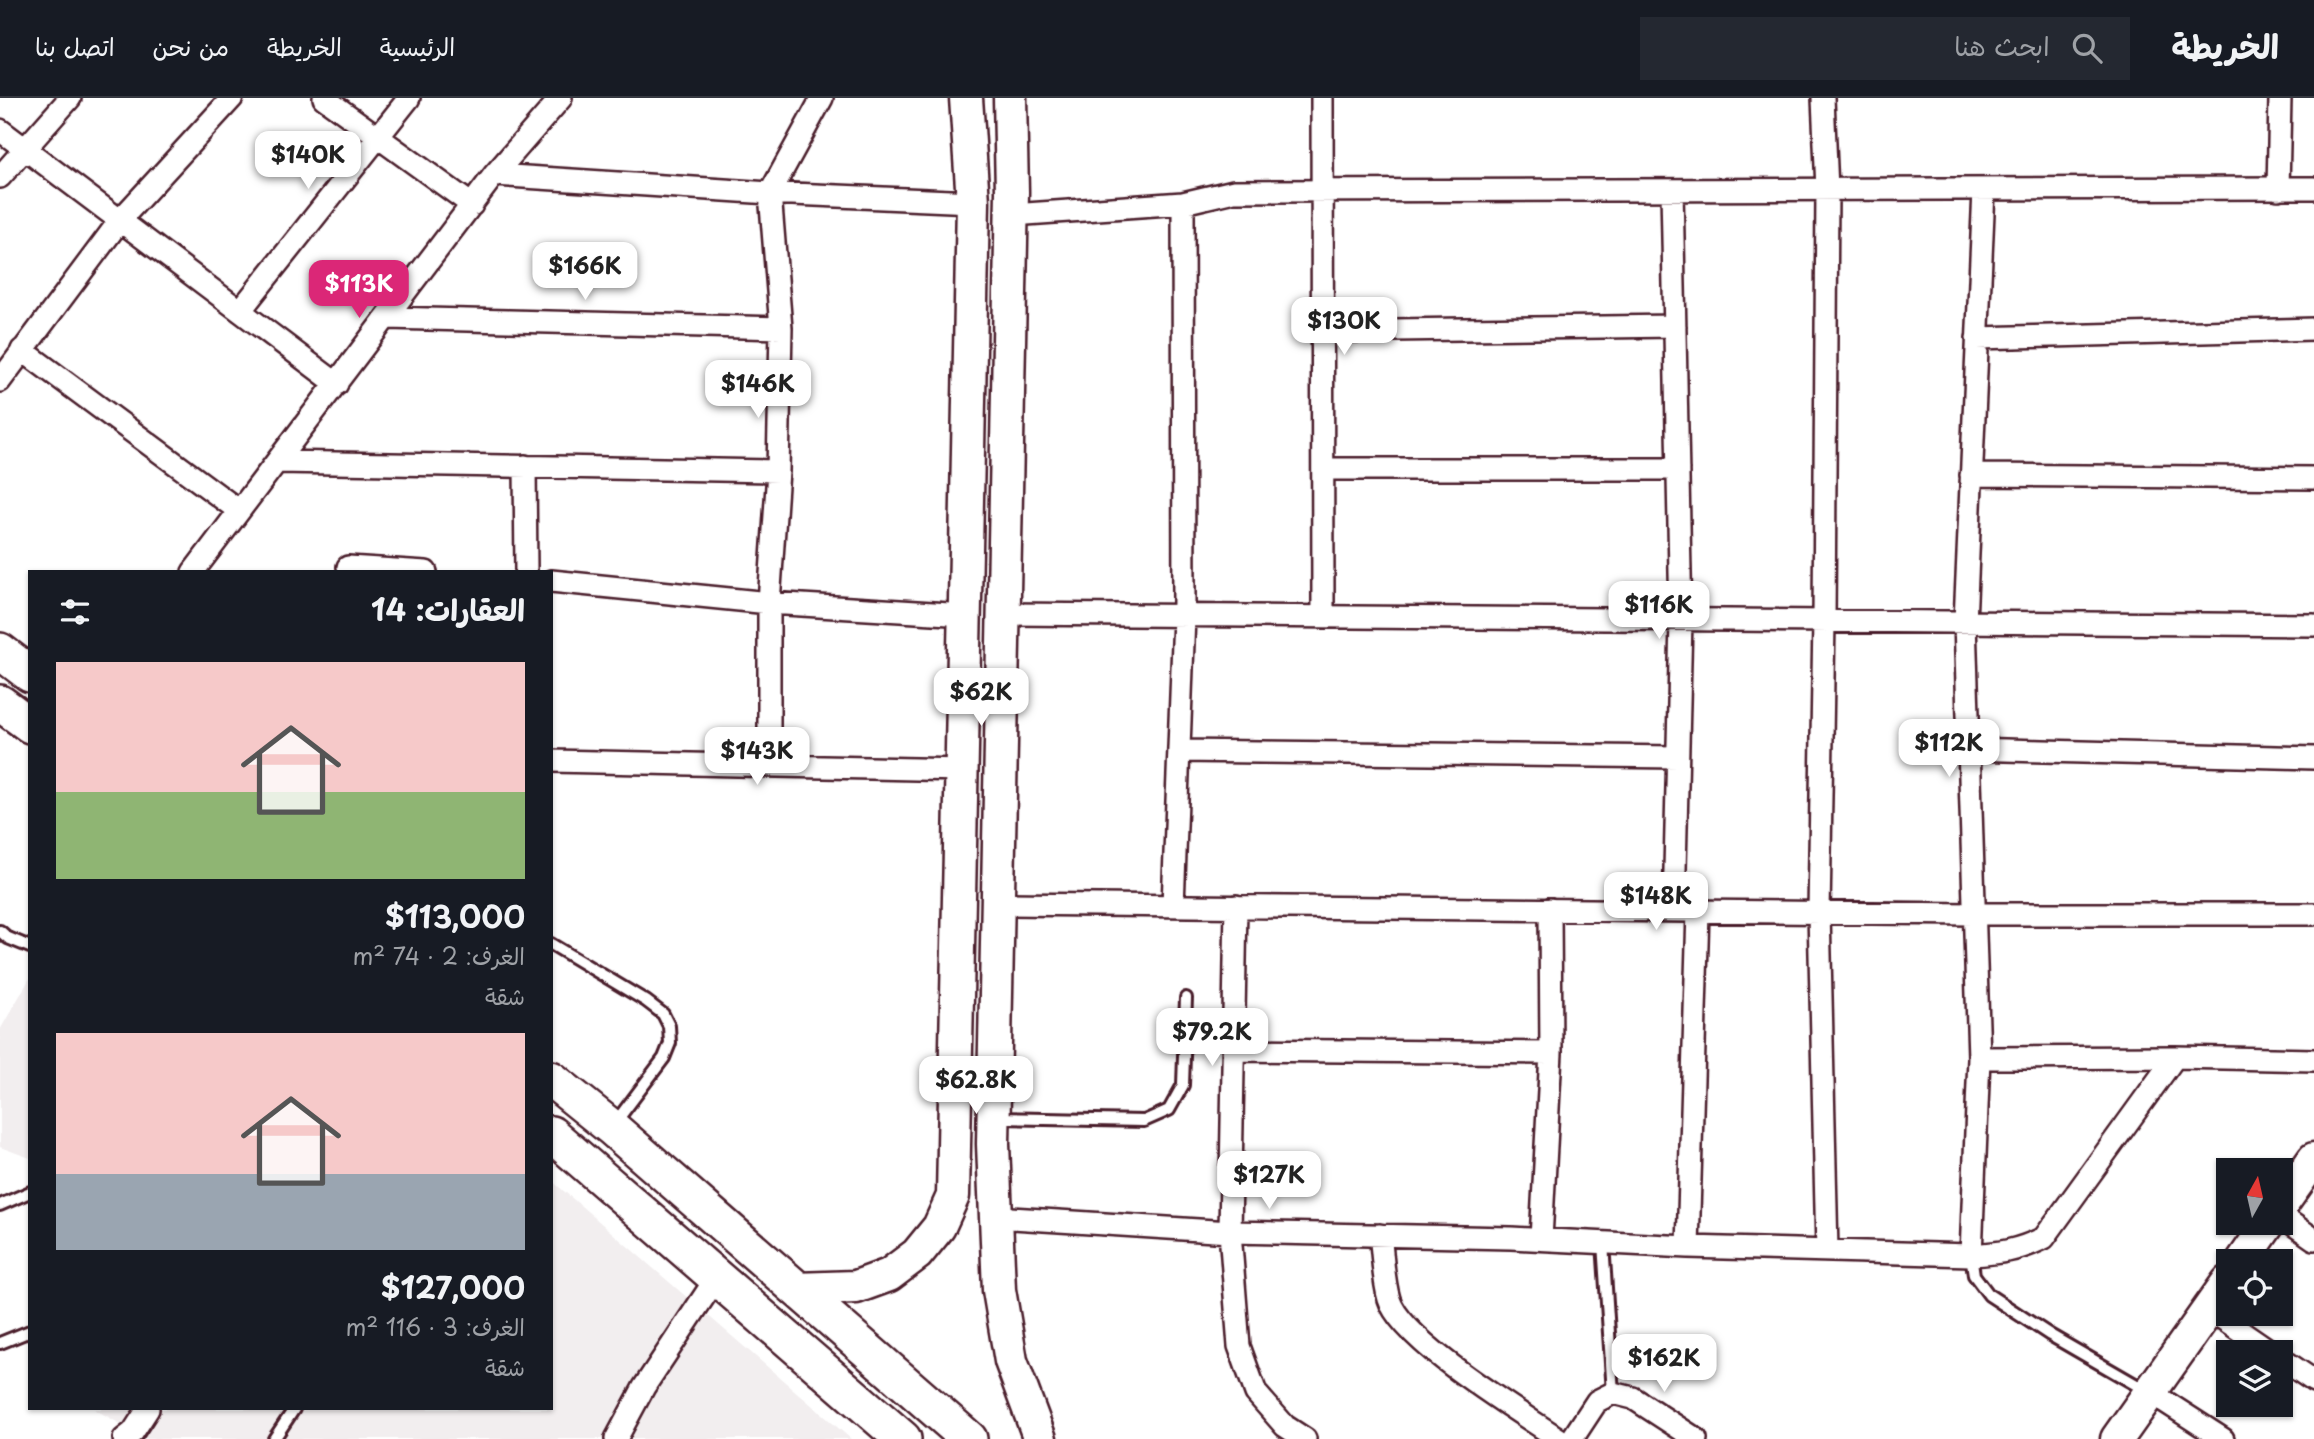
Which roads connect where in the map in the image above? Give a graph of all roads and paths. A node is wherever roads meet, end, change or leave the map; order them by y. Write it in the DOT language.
graph roads {
  1 [pos="70,98"];
  2 [pos="232,98"];
  3 [pos="324,98"];
  4 [pos="409,98"];
  5 [pos="561,98"];
  6 [pos="822,98"];
  7 [pos="966,98"];
  8 [pos="1010,98"];
  9 [pos="1322,98"];
  10 [pos="1823,98"];
  11 [pos="2280,98"];
  12 [pos="0,130"];
  13 [pos="378,135"];
  14 [pos="25,149"];
  15 [pos="494,175"];
  16 [pos="0,177"];
  17 [pos="2314,188"];
  18 [pos="2278,189"];
  19 [pos="1672,190"];
  20 [pos="1827,190"];
  21 [pos="1984,190"];
  22 [pos="1322,191"];
  23 [pos="770,193"];
  24 [pos="973,202"];
  25 [pos="1183,203"];
  26 [pos="472,205"];
  27 [pos="1012,215"];
  28 [pos="121,219"];
  29 [pos="240,311"];
  30 [pos="387,318"];
  31 [pos="1675,326"];
  32 [pos="782,328"];
  33 [pos="2314,330"];
  34 [pos="1323,331"];
  35 [pos="1977,338"];
  36 [pos="22,350"];
  37 [pos="0,381"];
  38 [pos="337,384"];
  39 [pos="278,462"];
  40 [pos="525,466"];
  41 [pos="1678,469"];
  42 [pos="1323,470"];
  43 [pos="778,471"];
  44 [pos="1971,475"];
  45 [pos="2314,478"];
  46 [pos="238,510"];
  47 [pos="348,567"];
  48 [pos="194,570"];
  49 [pos="395,570"];
  50 [pos="526,570"];
  51 [pos="553,581"];
  52 [pos="769,603"];
  53 [pos="1004,614"];
  54 [pos="966,615"];
  55 [pos="1184,616"];
  56 [pos="1323,617"];
  57 [pos="1681,620"];
  58 [pos="1824,621"];
  59 [pos="1965,622"];
  60 [pos="2314,625"];
  61 [pos="0,651"];
  62 [pos="28,672"];
  63 [pos="964,701"];
  64 [pos="0,703"];
  65 [pos="1002,703"];
  66 [pos="28,724"];
  67 [pos="1969,749"];
  68 [pos="1179,751"];
  69 [pos="1677,757"];
  70 [pos="2314,758"];
  71 [pos="553,761"];
  72 [pos="769,766"];
  73 [pos="963,770"];
  74 [pos="998,904"];
  75 [pos="1236,905"];
  76 [pos="1172,906"];
  77 [pos="1550,909"];
  78 [pos="1674,911"];
  79 [pos="1698,911"];
  80 [pos="1819,912"];
  81 [pos="1973,914"];
  82 [pos="2314,914"];
  83 [pos="0,931"];
  84 [pos="553,945"];
  85 [pos="28,946"];
  86 [pos="1186,998"];
  87 [pos="1234,1051"];
  88 [pos="1551,1053"];
  89 [pos="2175,1057"];
  90 [pos="1979,1058"];
  91 [pos="2314,1060"];
  92 [pos="553,1081"];
  93 [pos="578,1102"];
  94 [pos="611,1128"];
  95 [pos="993,1131"];
  96 [pos="553,1133"];
  97 [pos="553,1135"];
  98 [pos="956,1142"];
  99 [pos="2314,1158"];
  100 [pos="2293,1188"];
  101 [pos="28,1193"];
  102 [pos="0,1205"];
  103 [pos="995,1217"];
  104 [pos="2293,1224"];
  105 [pos="1230,1232"];
  106 [pos="1380,1235"];
  107 [pos="1541,1239"];
  108 [pos="2314,1239"];
  109 [pos="1603,1242"];
  110 [pos="1688,1247"];
  111 [pos="1827,1251"];
  112 [pos="1971,1255"];
  113 [pos="717,1277"];
  114 [pos="796,1289"];
  115 [pos="2216,1299"];
  116 [pos="2209,1309"];
  117 [pos="28,1332"];
  118 [pos="2254,1340"];
  119 [pos="0,1343"];
  120 [pos="2293,1367"];
  121 [pos="2314,1381"];
  122 [pos="2150,1392"];
  123 [pos="1614,1393"];
  124 [pos="147,1410"];
  125 [pos="293,1410"];
  126 [pos="124,1439"];
  127 [pos="274,1439"];
  128 [pos="615,1439"];
  129 [pos="903,1439"];
  130 [pos="969,1439"];
  131 [pos="1040,1439"];
  132 [pos="1305,1439"];
  133 [pos="1559,1439"];
  134 [pos="1572,1439"];
  135 [pos="1696,1439"];
  136 [pos="2117,1439"];
  137 [pos="2223,1439"];
  1 -- 14 [label="street"];
  2 -- 28 [label="street"];
  3 -- 13 [label="street"];
  4 -- 13 [label="street"];
  5 -- 15 [label="street"];
  6 -- 23 [label="street"];
  7 -- 24 [label="main road"];
  8 -- 27 [label="main road"];
  9 -- 22 [label="street"];
  10 -- 20 [label="street"];
  11 -- 18 [label="street"];
  12 -- 14 [label="street"];
  13 -- 26 [label="street"];
  13 -- 29 [label="street"];
  14 -- 16 [label="street"];
  14 -- 28 [label="street"];
  15 -- 23 [label="street"];
  15 -- 26 [label="street"];
  17 -- 18 [label="street"];
  18 -- 21 [label="street"];
  19 -- 20 [label="street"];
  19 -- 22 [label="street"];
  19 -- 31 [label="street"];
  20 -- 21 [label="street"];
  20 -- 58 [label="street"];
  21 -- 35 [label="street"];
  22 -- 25 [label="street"];
  22 -- 34 [label="street"];
  23 -- 24 [label="street"];
  23 -- 32 [label="street"];
  24 -- 54 [label="main road"];
  25 -- 27 [label="street"];
  25 -- 55 [label="street"];
  26 -- 30 [label="street"];
  27 -- 53 [label="main road"];
  28 -- 29 [label="street"];
  28 -- 36 [label="street"];
  29 -- 38 [label="street"];
  30 -- 32 [label="street"];
  30 -- 38 [label="street"];
  31 -- 34 [label="street"];
  31 -- 41 [label="street"];
  32 -- 43 [label="street"];
  33 -- 35 [label="street"];
  34 -- 42 [label="street"];
  35 -- 44 [label="street"];
  36 -- 37 [label="street"];
  36 -- 46 [label="street"];
  38 -- 39 [label="street"];
  39 -- 40 [label="street"];
  39 -- 46 [label="street"];
  40 -- 43 [label="street"];
  40 -- 50 [label="street"];
  41 -- 42 [label="street"];
  41 -- 57 [label="street"];
  42 -- 56 [label="street"];
  43 -- 52 [label="street"];
  44 -- 45 [label="street"];
  44 -- 59 [label="street"];
  46 -- 48 [label="street"];
  47 -- 49 [label="street"];
  51 -- 52 [label="street"];
  52 -- 54 [label="street"];
  52 -- 72 [label="street"];
  53 -- 55 [label="street"];
  53 -- 65 [label="main road"];
  54 -- 63 [label="main road"];
  55 -- 56 [label="street"];
  55 -- 68 [label="street"];
  56 -- 57 [label="street"];
  57 -- 58 [label="street"];
  57 -- 69 [label="street"];
  58 -- 59 [label="street"];
  58 -- 80 [label="street"];
  59 -- 60 [label="street"];
  59 -- 67 [label="street"];
  61 -- 62 [label="main road"];
  63 -- 65 [label="main road"];
  63 -- 73 [label="main road"];
  64 -- 66 [label="main road"];
  65 -- 74 [label="main road"];
  67 -- 70 [label="street"];
  67 -- 81 [label="street"];
  68 -- 69 [label="street"];
  68 -- 76 [label="street"];
  69 -- 78 [label="street"];
  71 -- 72 [label="street"];
  72 -- 73 [label="street"];
  73 -- 98 [label="main road"];
  74 -- 76 [label="street"];
  74 -- 95 [label="main road"];
  75 -- 76 [label="street"];
  75 -- 77 [label="street"];
  75 -- 87 [label="street"];
  77 -- 78 [label="street"];
  77 -- 88 [label="street"];
  78 -- 79 [label="street"];
  79 -- 80 [label="street"];
  79 -- 110 [label="street"];
  80 -- 81 [label="street"];
  80 -- 111 [label="street"];
  81 -- 82 [label="street"];
  81 -- 90 [label="street"];
  83 -- 85 [label="lane"];
  84 -- 94 [label="lane"];
  86 -- 95 [label="lane"];
  87 -- 88 [label="street"];
  87 -- 105 [label="street"];
  88 -- 107 [label="street"];
  89 -- 90 [label="street"];
  89 -- 91 [label="street"];
  89 -- 112 [label="street"];
  90 -- 112 [label="street"];
  92 -- 93 [label="main road"];
  93 -- 94 [label="main road"];
  93 -- 96 [label="main road"];
  94 -- 114 [label="main road"];
  95 -- 98 [label="main road"];
  95 -- 103 [label="main road"];
  97 -- 113 [label="main road"];
  98 -- 114 [label="main road"];
  99 -- 100 [label="main road"];
  101 -- 102 [label="lane"];
  103 -- 105 [label="street"];
  103 -- 131 [label="main road"];
  104 -- 108 [label="street"];
  105 -- 106 [label="street"];
  105 -- 132 [label="street"];
  106 -- 107 [label="street"];
  106 -- 133 [label="street"];
  107 -- 109 [label="street"];
  109 -- 110 [label="street"];
  109 -- 123 [label="lane"];
  110 -- 111 [label="street"];
  111 -- 112 [label="street"];
  112 -- 122 [label="lane"];
  113 -- 128 [label="street"];
  113 -- 129 [label="main road"];
  114 -- 130 [label="main road"];
  115 -- 116 [label="main road"];
  116 -- 118 [label="street"];
  116 -- 122 [label="main road"];
  117 -- 119 [label="lane"];
  120 -- 121 [label="street"];
  122 -- 136 [label="main road"];
  122 -- 137 [label="street"];
  123 -- 134 [label="street"];
  123 -- 135 [label="street"];
  124 -- 126 [label="street"];
  125 -- 127 [label="lane"];
}
